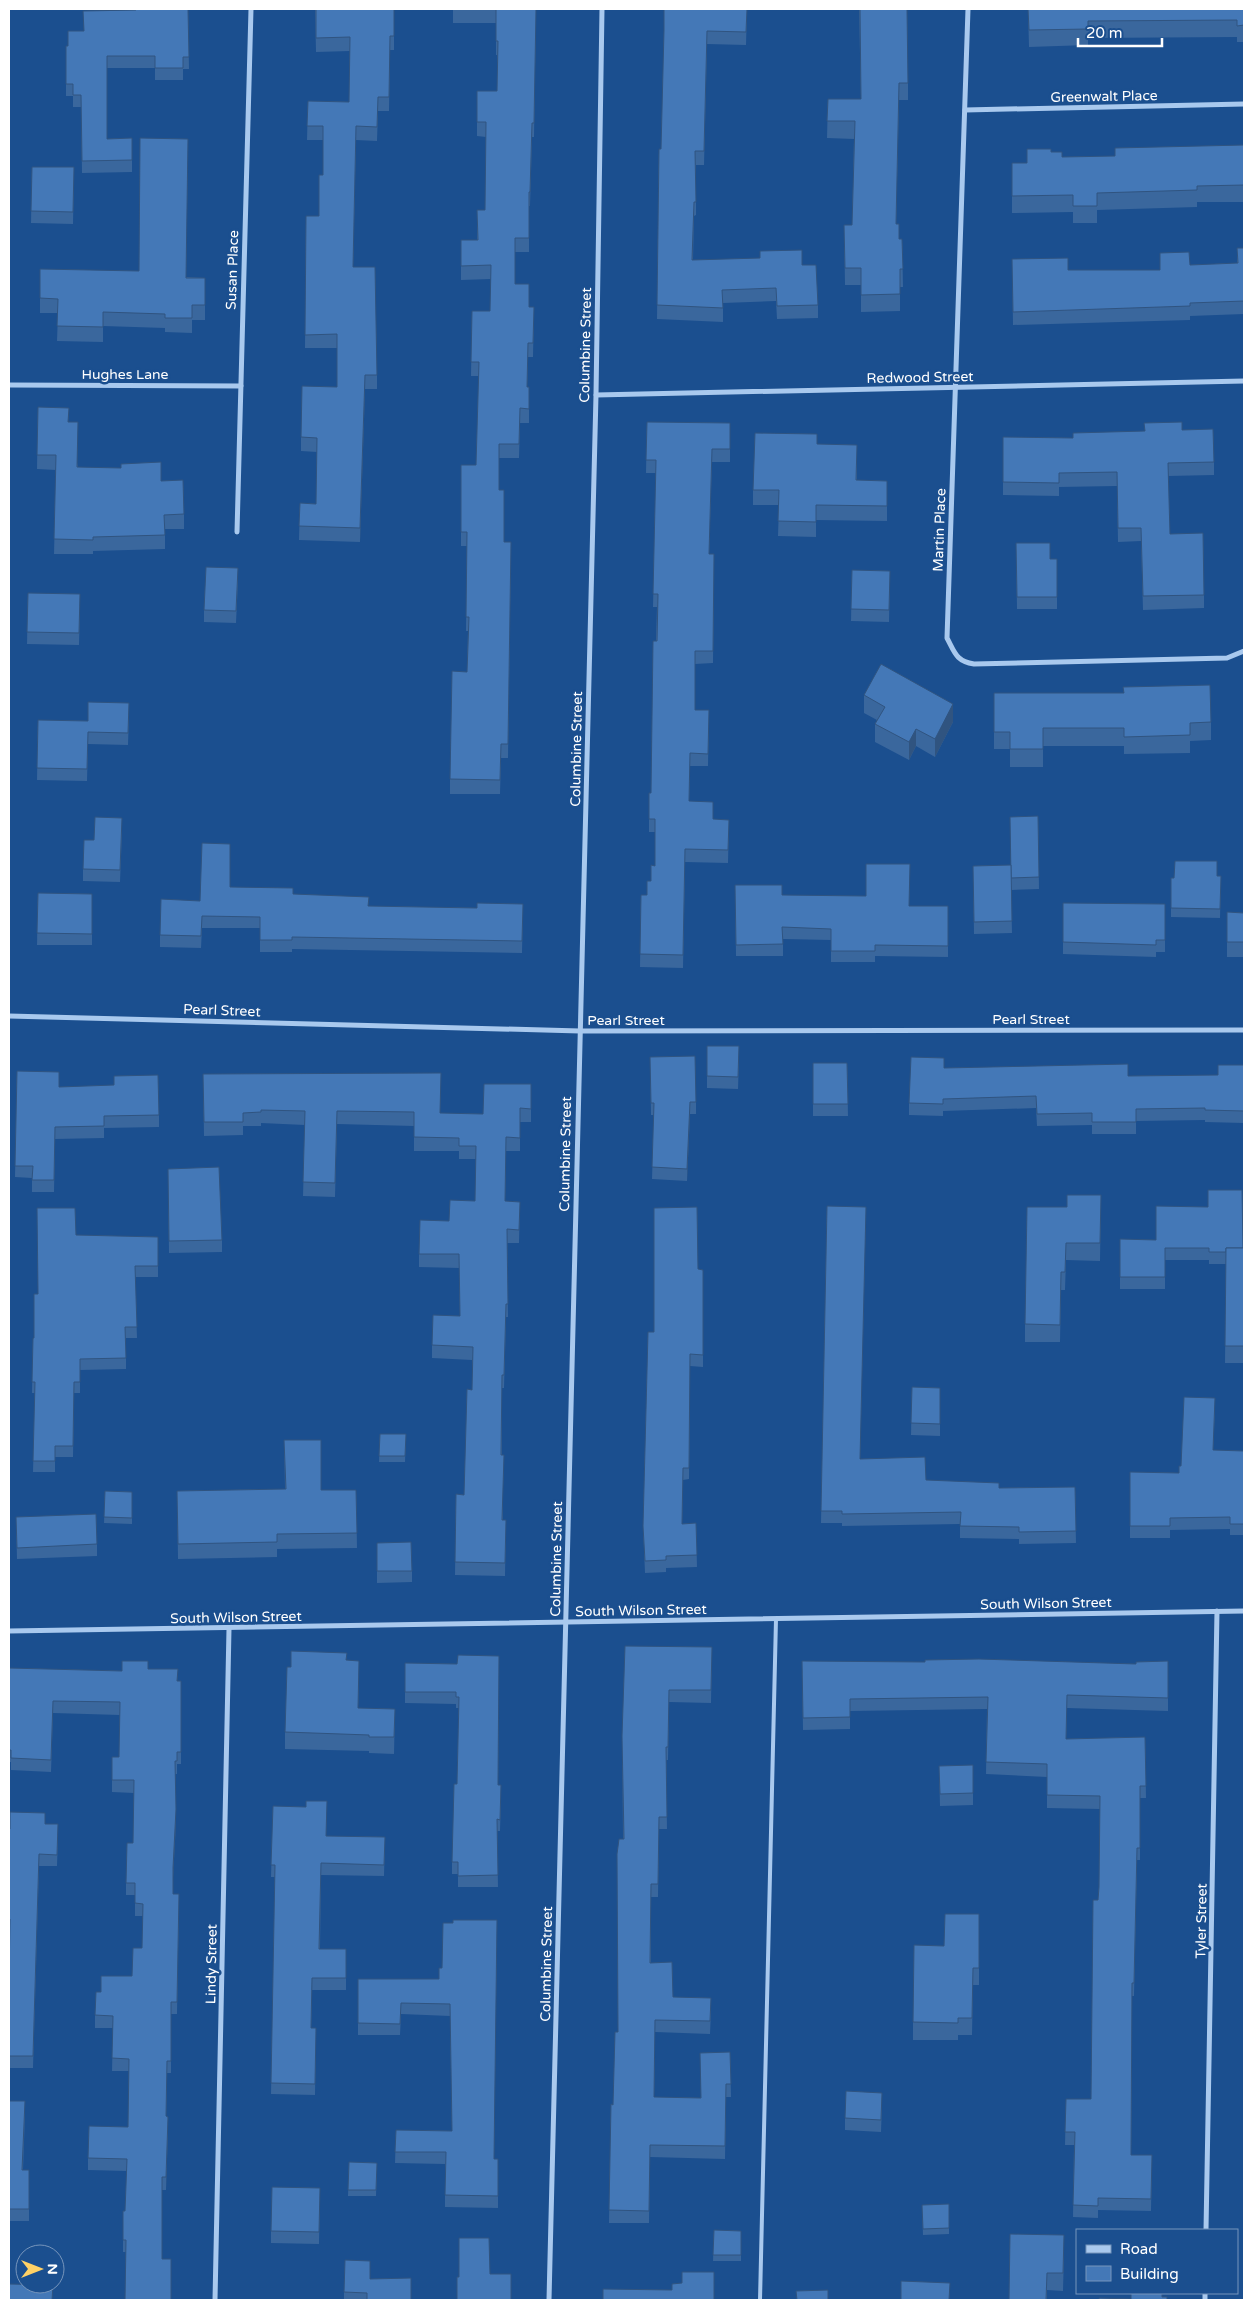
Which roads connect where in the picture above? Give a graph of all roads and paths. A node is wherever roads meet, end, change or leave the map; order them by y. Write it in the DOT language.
graph roads {
  1 [pos="251,9"];
  2 [pos="602,9"];
  3 [pos="968,9"];
  4 [pos="1244,104"];
  5 [pos="965,110"];
  6 [pos="1244,382"];
  7 [pos="9,385"];
  8 [pos="241,386"];
  9 [pos="955,387"];
  10 [pos="596,394"];
  11 [pos="237,532"];
  12 [pos="1244,651"];
  13 [pos="9,1016"];
  14 [pos="1244,1030"];
  15 [pos="580,1031"];
  16 [pos="1217,1611"];
  17 [pos="1244,1611"];
  18 [pos="776,1619"];
  19 [pos="566,1622"];
  20 [pos="230,1629"];
  21 [pos="9,1631"];
  22 [pos="1206,2229"];
  23 [pos="215,2300"];
  24 [pos="549,2300"];
  25 [pos="760,2300"];
  1 -- 8 [label="street, Susan Place"];
  2 -- 10 [label="street, Columbine Street"];
  3 -- 5 [label="street, Martin Place"];
  4 -- 5 [label="street, Greenwalt Place"];
  5 -- 9 [label="street, Martin Place"];
  6 -- 9 [label="street, Redwood Street"];
  7 -- 8 [label="street, Hughes Lane"];
  8 -- 11 [label="street, Susan Place"];
  9 -- 10 [label="street, Redwood Street"];
  9 -- 12 [label="street, Martin Place"];
  10 -- 15 [label="street, Columbine Street"];
  13 -- 15 [label="street, Pearl Street"];
  14 -- 15 [label="street, Pearl Street"];
  15 -- 19 [label="street, Columbine Street"];
  16 -- 17 [label="street, South Wilson Street"];
  16 -- 18 [label="street, South Wilson Street"];
  16 -- 22 [label="street, Tyler Street"];
  18 -- 19 [label="street, South Wilson Street"];
  18 -- 25 [label="lane"];
  19 -- 20 [label="street, South Wilson Street"];
  19 -- 24 [label="street, Columbine Street"];
  20 -- 21 [label="street, South Wilson Street"];
  20 -- 23 [label="street, Lindy Street"];
}
